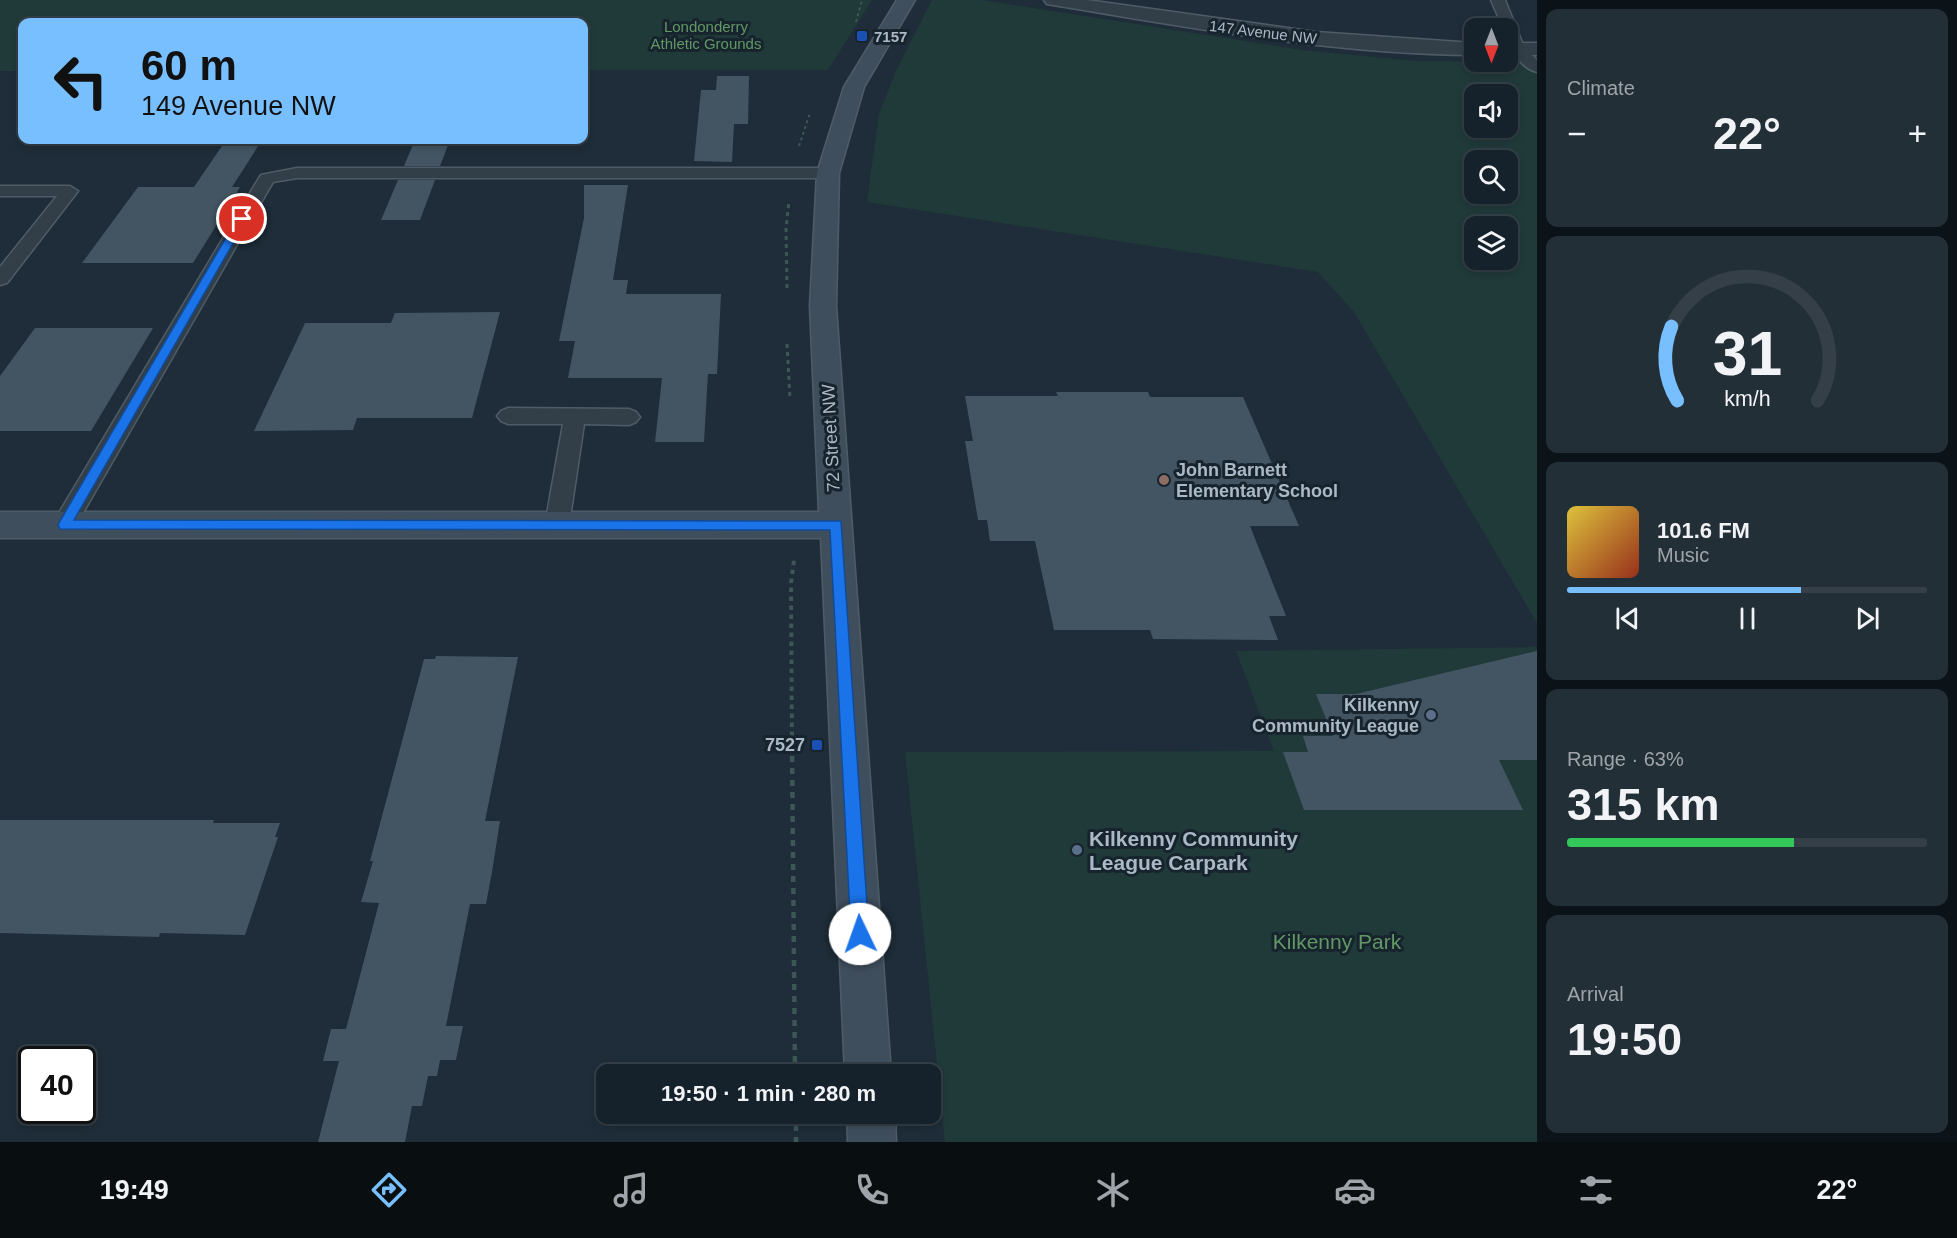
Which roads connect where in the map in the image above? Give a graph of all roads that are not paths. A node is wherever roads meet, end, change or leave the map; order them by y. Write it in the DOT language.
graph roads {
  1 [pos="906,0"];
  2 [pos="1053,0"];
  3 [pos="1498,0"];
  4 [pos="1464,49"];
  5 [pos="1521,50"];
  6 [pos="1537,68"];
  7 [pos="828,173"];
  8 [pos="0,191"];
  9 [pos="0,279"];
  10 [pos="508,416"];
  11 [pos="575,416"];
  12 [pos="629,417"];
  13 [pos="0,525"];
  14 [pos="64,525"];
  15 [pos="557,525"];
  16 [pos="836,525"];
  17 [pos="867,1064"];
  18 [pos="871,1124"];
  19 [pos="872,1142"];
  1 -- 7 [label="street, 72 Street NW"];
  2 -- 4 [label="street, 147 Avenue NW"];
  3 -- 5 [label="lane"];
  5 -- 6 [label="lane"];
  7 -- 14 [label="lane"];
  7 -- 16 [label="street, 72 Street NW"];
  8 -- 9 [label="lane"];
  10 -- 11 [label="lane"];
  11 -- 12 [label="lane"];
  11 -- 15 [label="lane"];
  13 -- 14 [label="street"];
  14 -- 15 [label="street"];
  15 -- 16 [label="street"];
  16 -- 17 [label="street, 72 Street NW"];
  18 -- 19 [label="street"];
}
